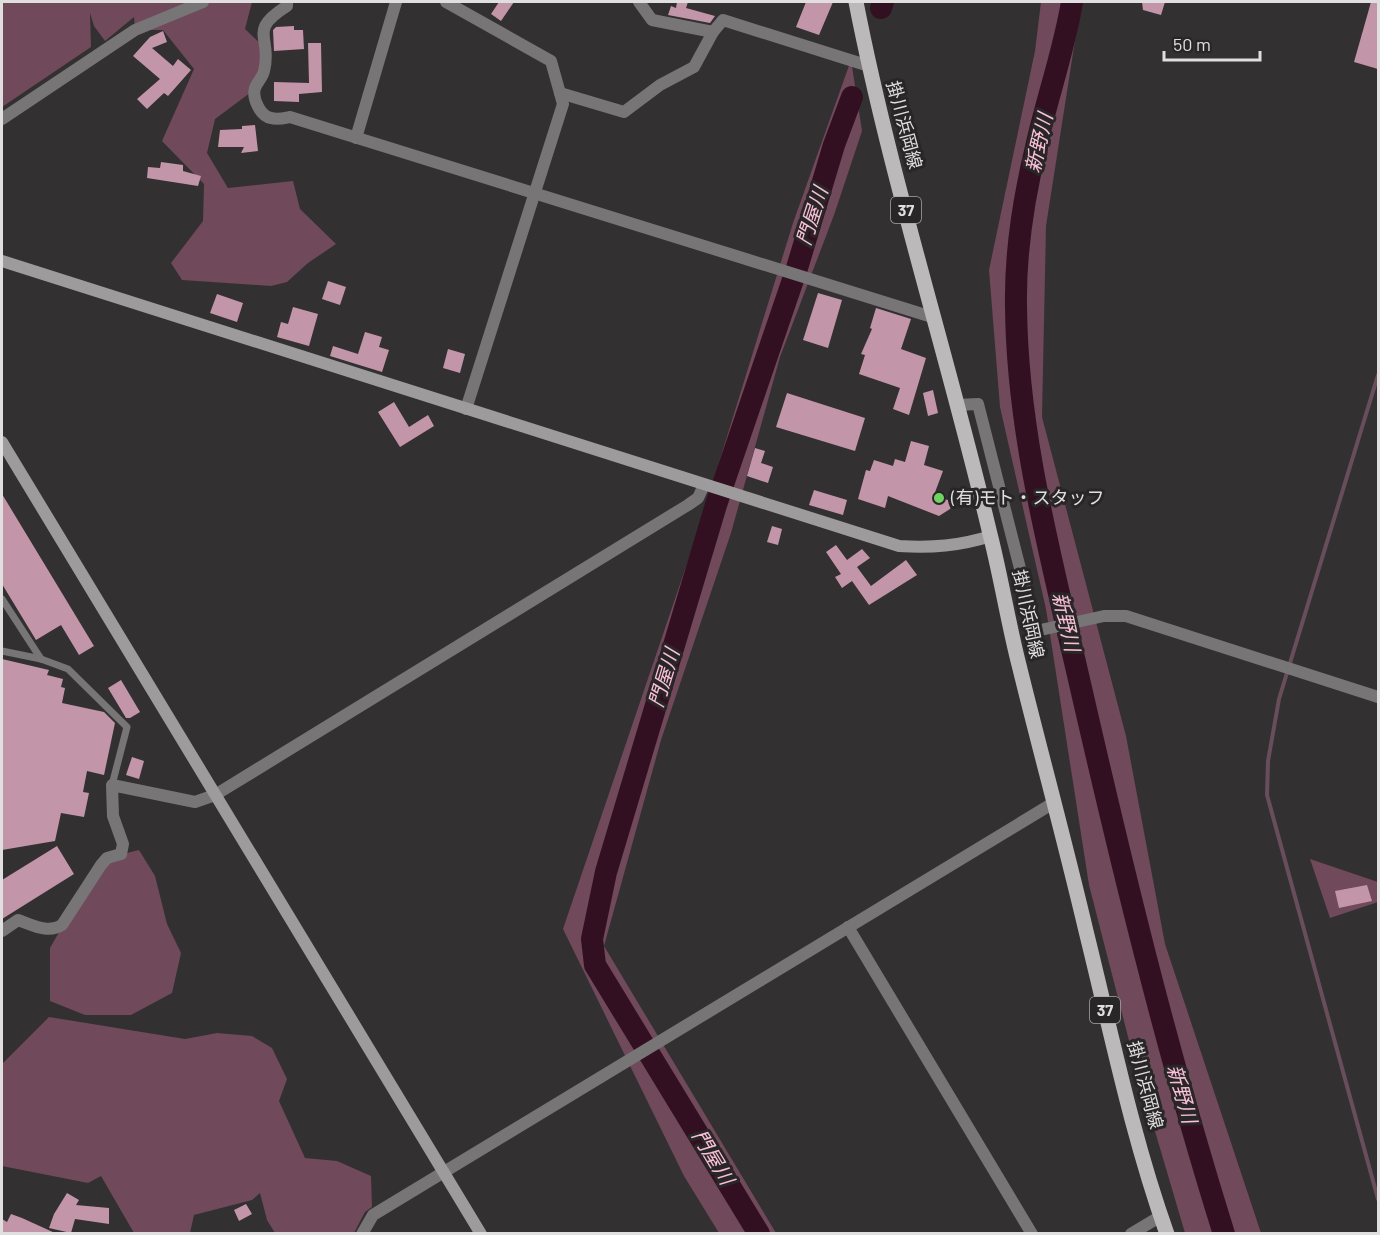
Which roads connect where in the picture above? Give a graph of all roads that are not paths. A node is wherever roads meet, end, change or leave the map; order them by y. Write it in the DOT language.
graph roads {
  1 [pos="203,2"];
  2 [pos="287,2"];
  3 [pos="396,2"];
  4 [pos="447,2"];
  5 [pos="639,2"];
  6 [pos="856,2"];
  7 [pos="713,32"];
  8 [pos="869,66"];
  9 [pos="560,93"];
  10 [pos="2,119"];
  11 [pos="356,138"];
  12 [pos="536,195"];
  13 [pos="2,261"];
  14 [pos="932,317"];
  15 [pos="958,405"];
  16 [pos="466,409"];
  17 [pos="2,442"];
  18 [pos="704,485"];
  19 [pos="991,536"];
  20 [pos="2,599"];
  21 [pos="2,651"];
  22 [pos="41,659"];
  23 [pos="1378,697"];
  24 [pos="112,785"];
  25 [pos="215,795"];
  26 [pos="1055,802"];
  27 [pos="848,927"];
  28 [pos="2,931"];
  29 [pos="444,1172"];
  30 [pos="1161,1216"];
  31 [pos="362,1233"];
  32 [pos="482,1233"];
  33 [pos="1032,1233"];
  34 [pos="1131,1233"];
  35 [pos="1167,1233"];
  1 -- 10 [label="street"];
  2 -- 11 [label="street"];
  3 -- 11 [label="street"];
  4 -- 9 [label="street"];
  5 -- 7 [label="street"];
  6 -- 8 [label="main road, 掛川浜岡線 / 37"];
  7 -- 8 [label="street"];
  7 -- 9 [label="street"];
  8 -- 14 [label="main road, 掛川浜岡線 / 37"];
  9 -- 12 [label="street"];
  11 -- 12 [label="street"];
  12 -- 14 [label="street"];
  12 -- 16 [label="street"];
  13 -- 16 [label="street"];
  14 -- 15 [label="main road, 掛川浜岡線 / 37"];
  15 -- 19 [label="main road, 掛川浜岡線 / 37"];
  15 -- 23 [label="street"];
  16 -- 18 [label="street"];
  17 -- 25 [label="street"];
  18 -- 19 [label="street"];
  18 -- 25 [label="street"];
  19 -- 26 [label="main road, 掛川浜岡線 / 37"];
  20 -- 22 [label="lane"];
  21 -- 22 [label="lane"];
  22 -- 24 [label="lane"];
  24 -- 25 [label="street"];
  24 -- 28 [label="street"];
  25 -- 29 [label="street"];
  26 -- 27 [label="street"];
  26 -- 30 [label="main road, 掛川浜岡線 / 37"];
  27 -- 29 [label="street"];
  27 -- 33 [label="street"];
  29 -- 31 [label="street"];
  29 -- 32 [label="street"];
  30 -- 34 [label="street"];
  30 -- 35 [label="main road, 掛川浜岡線 / 37"];
}
